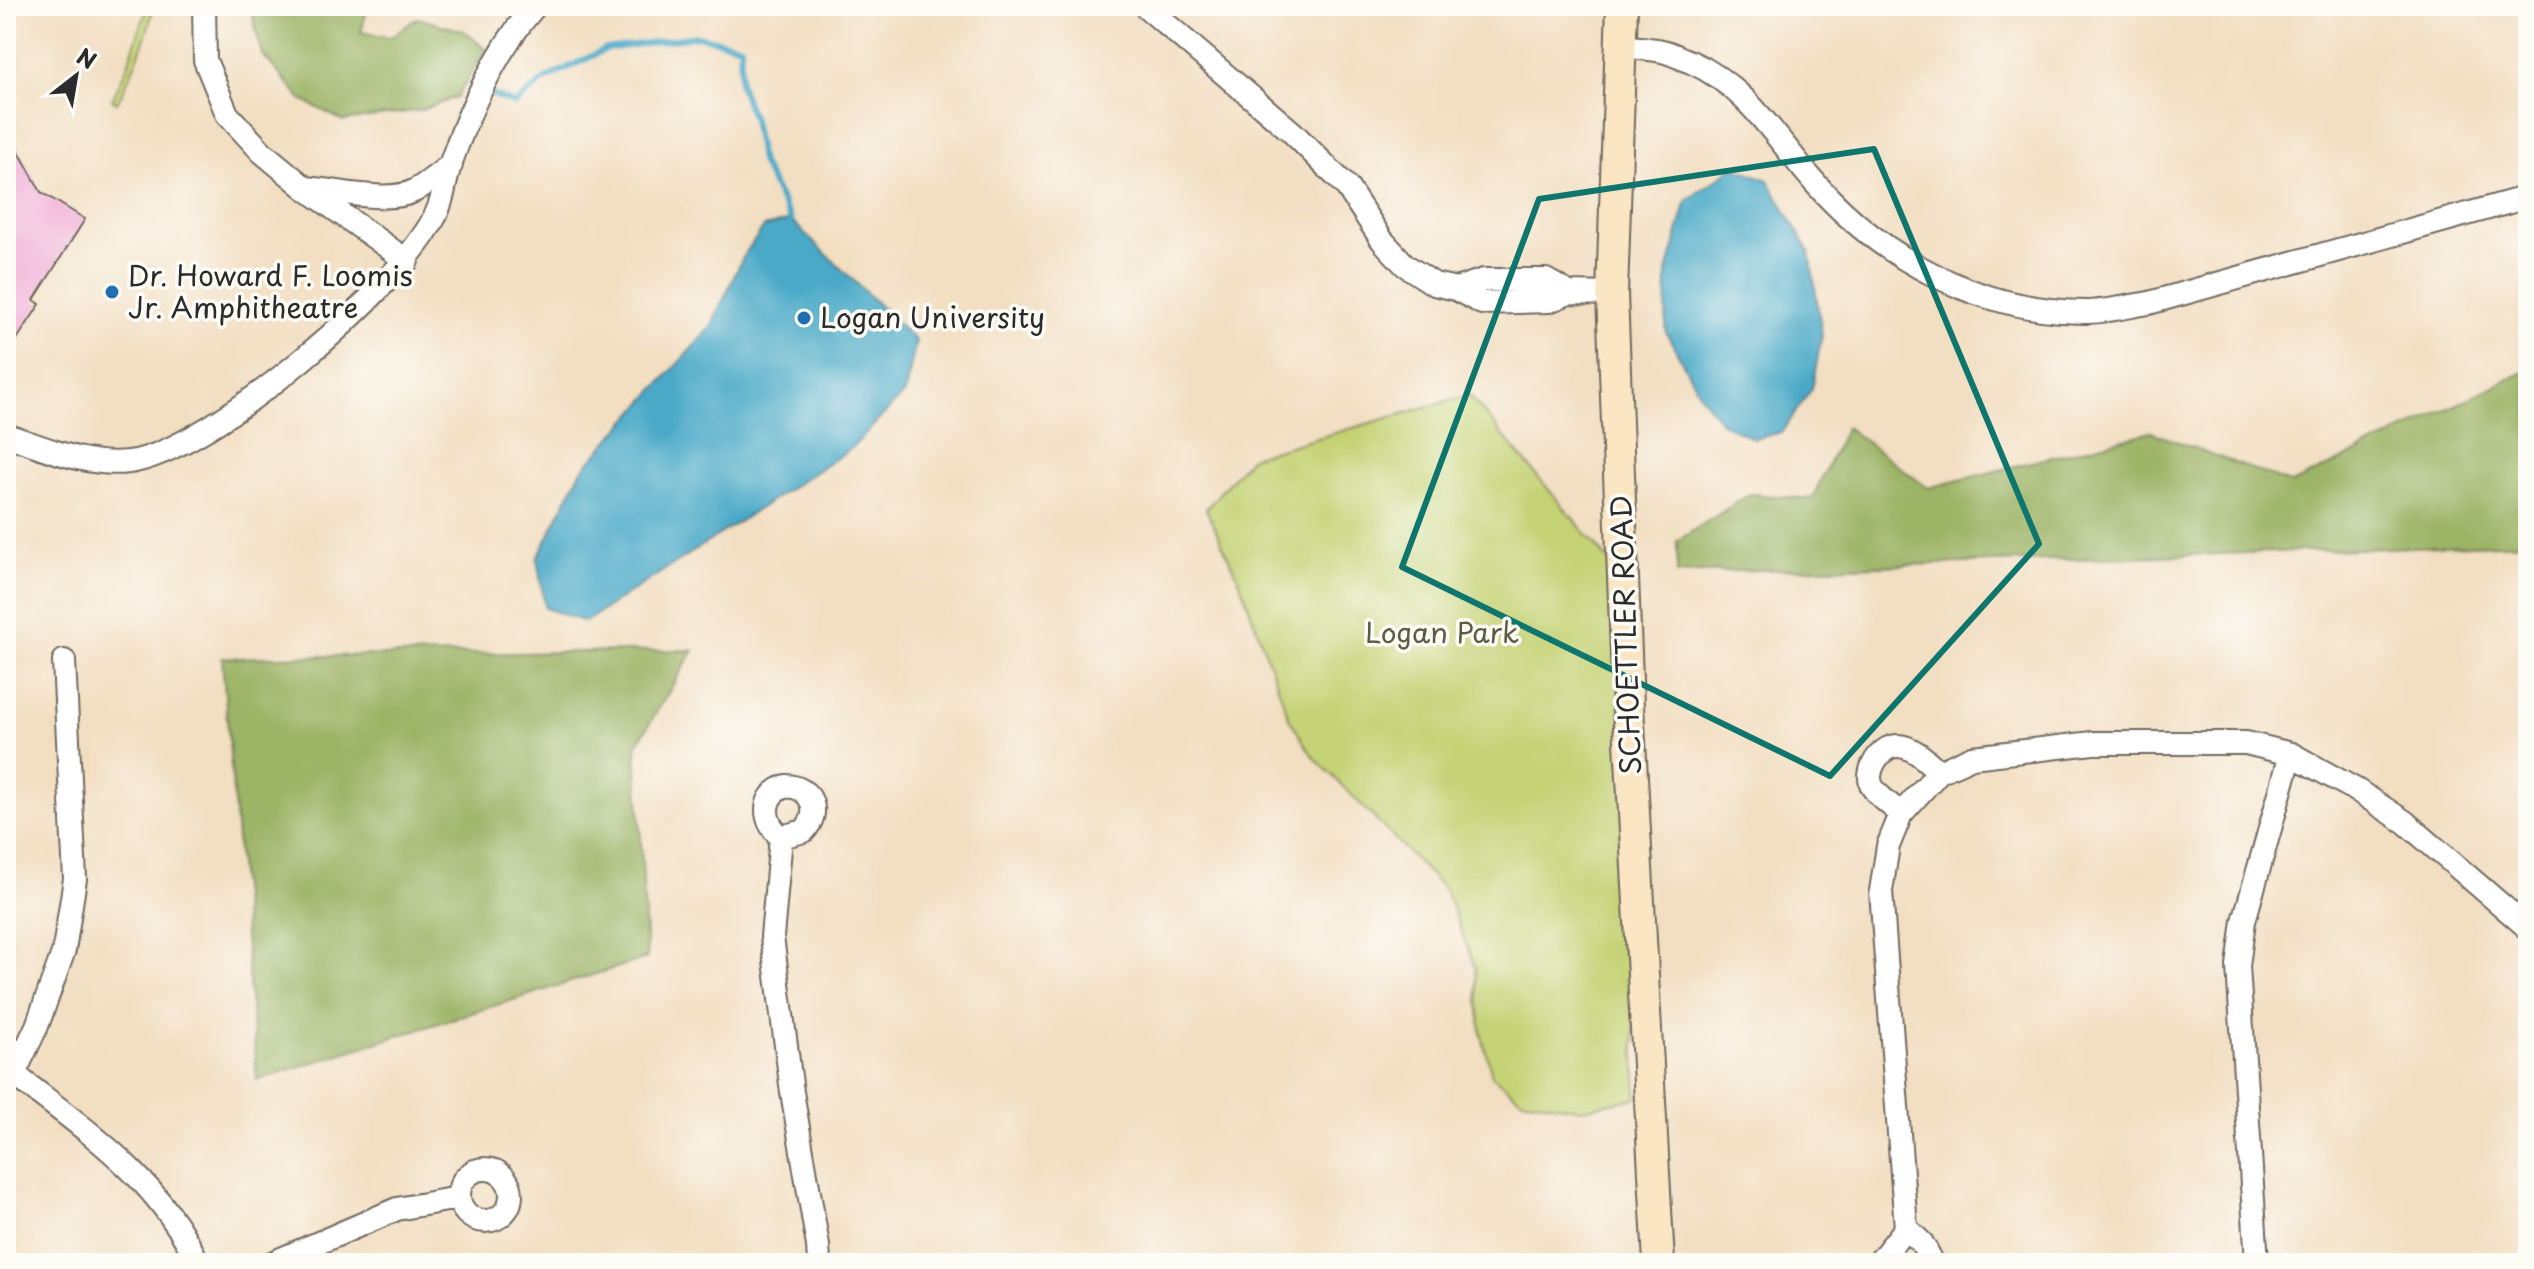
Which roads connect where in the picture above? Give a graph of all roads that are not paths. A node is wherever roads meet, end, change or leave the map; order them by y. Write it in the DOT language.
graph roads {
  1 [pos="204,6"];
  2 [pos="535,6"];
  3 [pos="1145,6"];
  4 [pos="1622,6"];
  5 [pos="1620,46"];
  6 [pos="451,165"];
  7 [pos="304,187"];
  8 [pos="2528,197"];
  9 [pos="407,261"];
  10 [pos="1612,294"];
  11 [pos="6,435"];
  12 [pos="64,661"];
  13 [pos="2291,754"];
  14 [pos="1939,772"];
  15 [pos="1901,814"];
  16 [pos="781,837"];
  17 [pos="2528,928"];
  18 [pos="10,1072"];
  19 [pos="458,1198"];
  20 [pos="1906,1228"];
  21 [pos="198,1263"];
  22 [pos="272,1263"];
  23 [pos="819,1263"];
  24 [pos="1659,1263"];
  25 [pos="1878,1263"];
  26 [pos="1933,1263"];
  27 [pos="2257,1263"];
  1 -- 7 [label="street"];
  2 -- 6 [label="street"];
  3 -- 10 [label="street"];
  4 -- 5 [label="street, SCHOETTLER ROAD"];
  5 -- 8 [label="street"];
  5 -- 10 [label="street, SCHOETTLER ROAD"];
  6 -- 7 [label="street"];
  6 -- 9 [label="street"];
  7 -- 9 [label="street"];
  9 -- 11 [label="street"];
  10 -- 24 [label="street, SCHOETTLER ROAD"];
  12 -- 18 [label="street"];
  13 -- 14 [label="street"];
  13 -- 17 [label="street"];
  13 -- 27 [label="street"];
  14 -- 15 [label="street"];
  14 -- 15 [label="street"];
  15 -- 20 [label="street"];
  16 -- 23 [label="street"];
  18 -- 21 [label="street"];
  19 -- 22 [label="street"];
  20 -- 25 [label="street"];
  20 -- 26 [label="street"];
}
